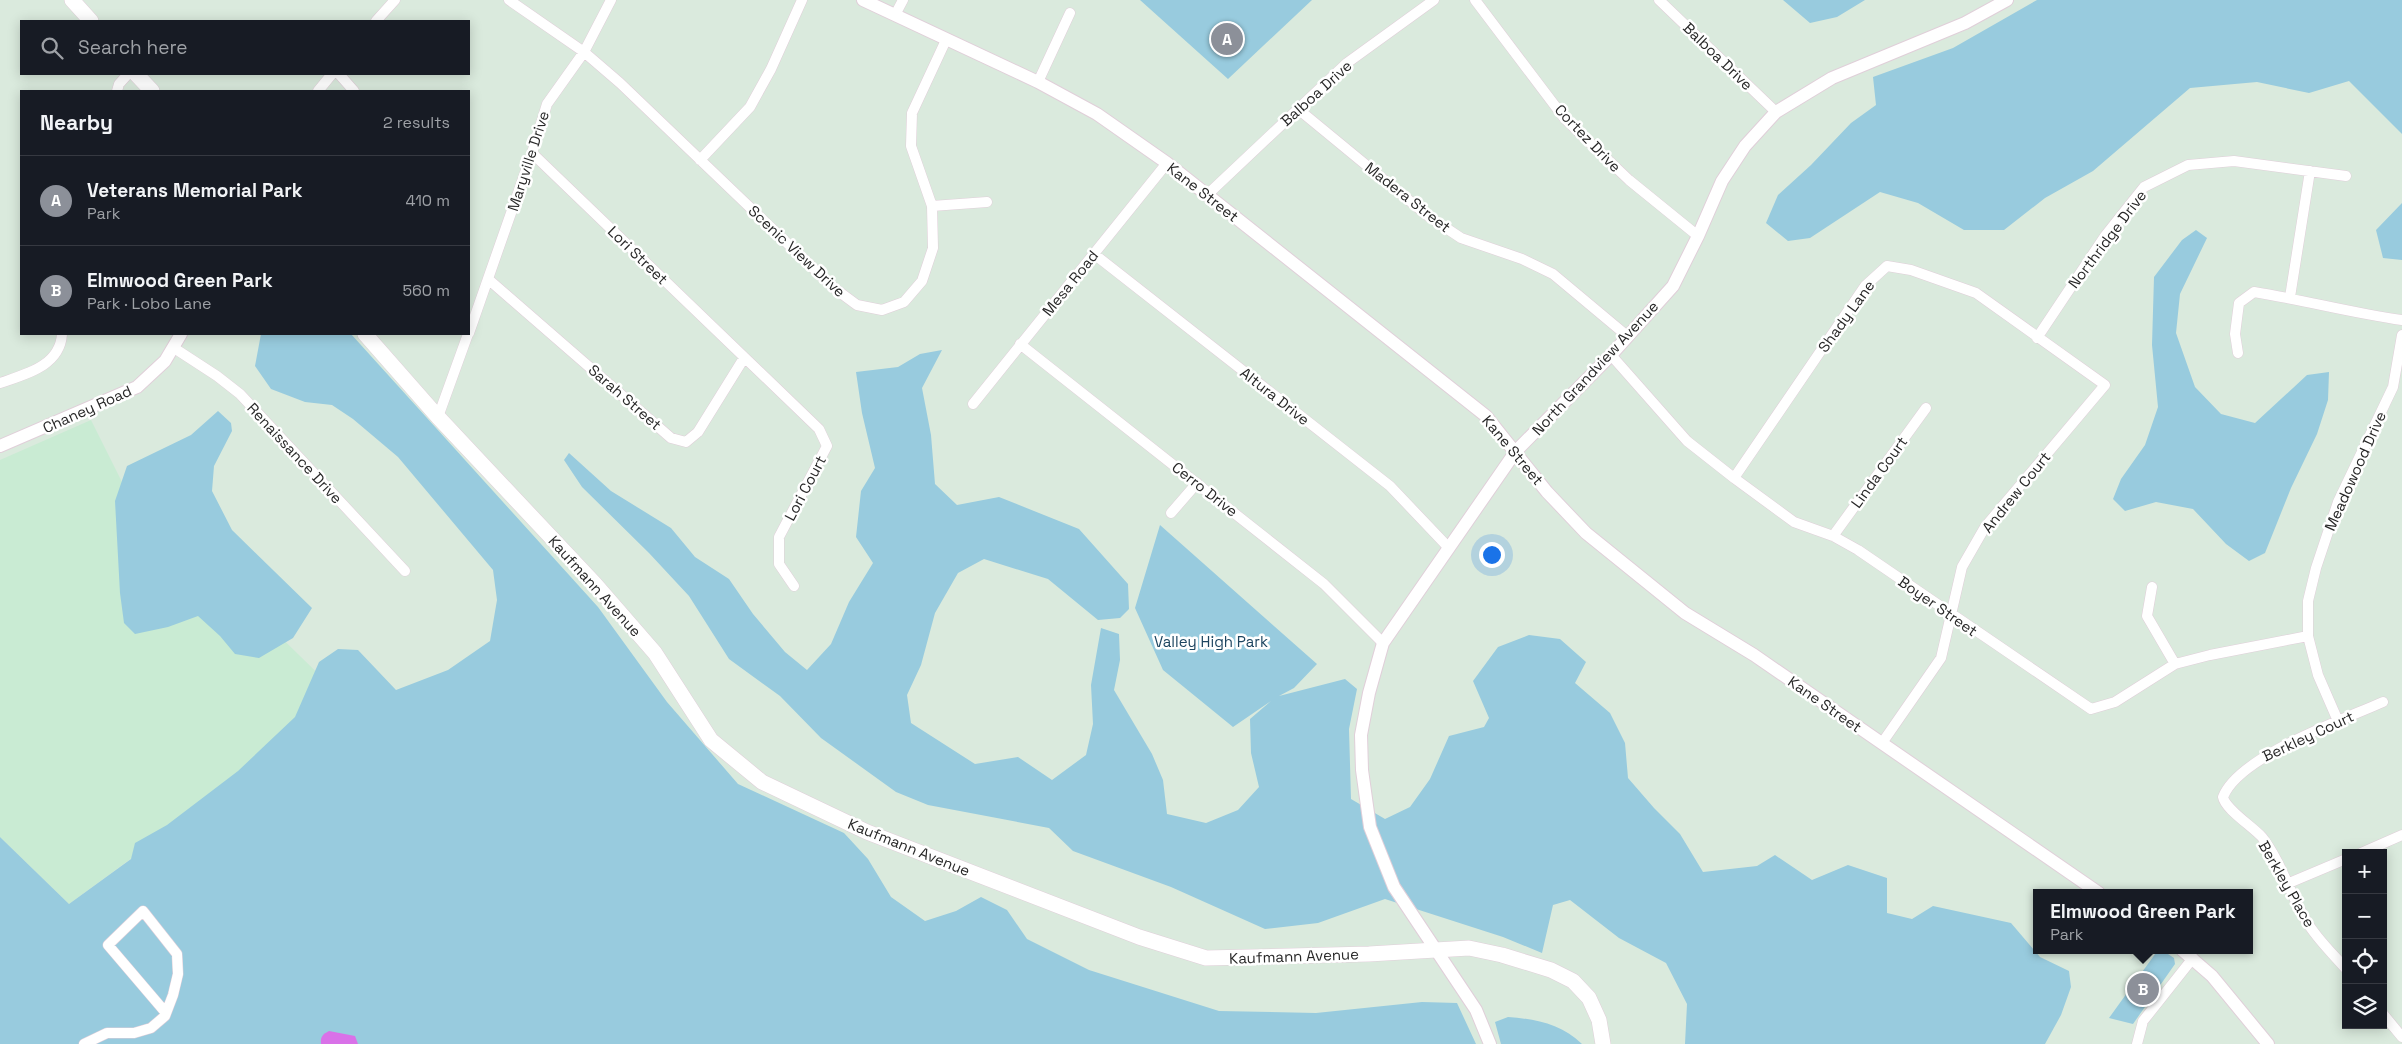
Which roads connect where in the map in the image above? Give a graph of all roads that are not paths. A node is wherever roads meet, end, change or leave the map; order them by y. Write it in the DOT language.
graph roads {
  1 [pos="72,0"];
  2 [pos="395,0"];
  3 [pos="510,0"];
  4 [pos="611,0"];
  5 [pos="802,0"];
  6 [pos="863,0"];
  7 [pos="903,0"];
  8 [pos="1434,0"];
  9 [pos="1475,0"];
  10 [pos="1659,0"];
  11 [pos="2007,0"];
  12 [pos="1070,13"];
  13 [pos="895,15"];
  14 [pos="89,20"];
  15 [pos="377,20"];
  16 [pos="946,40"];
  17 [pos="584,52"];
  18 [pos="127,75"];
  19 [pos="137,75"];
  20 [pos="331,75"];
  21 [pos="340,75"];
  22 [pos="1038,82"];
  23 [pos="117,90"];
  24 [pos="151,90"];
  25 [pos="319,90"];
  26 [pos="353,90"];
  27 [pos="1298,109"];
  28 [pos="1776,112"];
  29 [pos="532,153"];
  30 [pos="700,160"];
  31 [pos="1167,163"];
  32 [pos="2310,171"];
  33 [pos="2346,176"];
  34 [pos="1207,195"];
  35 [pos="986,202"];
  36 [pos="932,206"];
  37 [pos="1698,236"];
  38 [pos="1094,254"];
  39 [pos="488,279"];
  40 [pos="2290,298"];
  41 [pos="2402,320"];
  42 [pos="470,330"];
  43 [pos="63,335"];
  44 [pos="180,335"];
  45 [pos="366,335"];
  46 [pos="468,335"];
  47 [pos="1626,335"];
  48 [pos="2402,335"];
  49 [pos="2037,338"];
  50 [pos="1020,344"];
  51 [pos="174,348"];
  52 [pos="2238,353"];
  53 [pos="1611,355"];
  54 [pos="744,358"];
  55 [pos="0,383"];
  56 [pos="2105,385"];
  57 [pos="973,404"];
  58 [pos="1926,408"];
  59 [pos="438,417"];
  60 [pos="0,446"];
  61 [pos="1516,451"];
  62 [pos="1734,478"];
  63 [pos="1197,483"];
  64 [pos="1172,513"];
  65 [pos="1833,536"];
  66 [pos="1448,547"];
  67 [pos="406,571"];
  68 [pos="794,586"];
  69 [pos="2152,587"];
  70 [pos="1952,616"];
  71 [pos="2308,636"];
  72 [pos="1383,643"];
  73 [pos="2175,664"];
  74 [pos="2383,702"];
  75 [pos="2338,721"];
  76 [pos="1882,743"];
  77 [pos="2224,803"];
  78 [pos="2402,835"];
  79 [pos="2370,849"];
  80 [pos="2342,861"];
  81 [pos="2289,883"];
  82 [pos="2093,889"];
  83 [pos="1437,950"];
  84 [pos="2187,954"];
  85 [pos="2342,964"];
  86 [pos="166,1013"];
  87 [pos="2387,1019"];
  88 [pos="2402,1037"];
  89 [pos="84,1044"];
  90 [pos="1490,1044"];
  91 [pos="1603,1044"];
  92 [pos="2137,1044"];
  93 [pos="2268,1044"];
  1 -- 14 [label="main road"];
  2 -- 15 [label="street"];
  3 -- 17 [label="street, Scenic View Drive"];
  4 -- 17 [label="street, Maryville Drive"];
  5 -- 30 [label="street"];
  6 -- 13 [label="street, Kane Street"];
  7 -- 13 [label="street"];
  8 -- 27 [label="street, Balboa Drive"];
  9 -- 37 [label="street, Cortez Drive"];
  10 -- 28 [label="street, Balboa Drive"];
  11 -- 28 [label="street, North Grandview Avenue"];
  12 -- 22 [label="street"];
  13 -- 16 [label="street, Kane Street"];
  16 -- 22 [label="street, Kane Street"];
  16 -- 36 [label="street, Scenic View Drive"];
  17 -- 29 [label="street, Maryville Drive"];
  17 -- 30 [label="street, Scenic View Drive"];
  18 -- 23 [label="street"];
  19 -- 24 [label="main road"];
  20 -- 25 [label="street"];
  21 -- 26 [label="street"];
  22 -- 31 [label="street, Kane Street"];
  27 -- 34 [label="street, Balboa Drive"];
  27 -- 47 [label="street, Madera Street"];
  28 -- 37 [label="street, North Grandview Avenue"];
  29 -- 39 [label="street, Maryville Drive"];
  29 -- 54 [label="street, Lori Street"];
  30 -- 36 [label="street, Scenic View Drive"];
  31 -- 34 [label="street, Kane Street"];
  31 -- 38 [label="street, Mesa Road"];
  32 -- 33 [label="street, Northridge Drive"];
  32 -- 40 [label="street"];
  32 -- 49 [label="street, Northridge Drive"];
  34 -- 61 [label="street, Kane Street"];
  35 -- 36 [label="street"];
  37 -- 47 [label="street, North Grandview Avenue"];
  38 -- 50 [label="street, Mesa Road"];
  38 -- 66 [label="street, Altura Drive"];
  39 -- 42 [label="street, Maryville Drive"];
  39 -- 54 [label="street, Sarah Street"];
  40 -- 41 [label="street"];
  40 -- 52 [label="street"];
  43 -- 55 [label="street"];
  44 -- 51 [label="street, Chaney Road"];
  45 -- 59 [label="main road, Kaufmann Avenue"];
  46 -- 59 [label="street, Maryville Drive"];
  47 -- 53 [label="street, North Grandview Avenue"];
  48 -- 71 [label="street, Meadowood Drive"];
  49 -- 56 [label="street, Shady Lane"];
  49 -- 62 [label="street, Shady Lane"];
  50 -- 57 [label="street, Mesa Road"];
  50 -- 63 [label="street, Cerro Drive"];
  51 -- 60 [label="street, Chaney Road"];
  51 -- 67 [label="street, Renaissance Drive"];
  53 -- 61 [label="street, North Grandview Avenue"];
  53 -- 62 [label="street, Boyer Street"];
  54 -- 68 [label="street, Lori Court"];
  56 -- 70 [label="street, Andrew Court"];
  58 -- 65 [label="street, Linda Court"];
  59 -- 83 [label="main road, Kaufmann Avenue"];
  61 -- 66 [label="street, North Grandview Avenue"];
  61 -- 76 [label="street, Kane Street"];
  62 -- 65 [label="street, Boyer Street"];
  63 -- 64 [label="street"];
  63 -- 72 [label="street, Cerro Drive"];
  65 -- 70 [label="street, Boyer Street"];
  66 -- 72 [label="street, North Grandview Avenue"];
  69 -- 73 [label="street"];
  70 -- 73 [label="street, Boyer Street"];
  70 -- 76 [label="street, Andrew Court"];
  71 -- 73 [label="street, Boyer Street"];
  71 -- 75 [label="street, Meadowood Drive"];
  72 -- 83 [label="street, North Grandview Avenue"];
  74 -- 75 [label="street, Berkley Court"];
  75 -- 77 [label="street, Berkley Court"];
  76 -- 82 [label="street, Kane Street"];
  77 -- 81 [label="street, Berkley Place"];
  78 -- 79 [label="street"];
  80 -- 81 [label="street"];
  81 -- 85 [label="street, Berkley Place"];
  83 -- 90 [label="street, North Grandview Avenue"];
  83 -- 91 [label="main road, Kaufmann Avenue"];
  84 -- 92 [label="street"];
  84 -- 93 [label="street"];
  86 -- 86 [label="street"];
  86 -- 89 [label="street"];
  87 -- 88 [label="street"];
}
